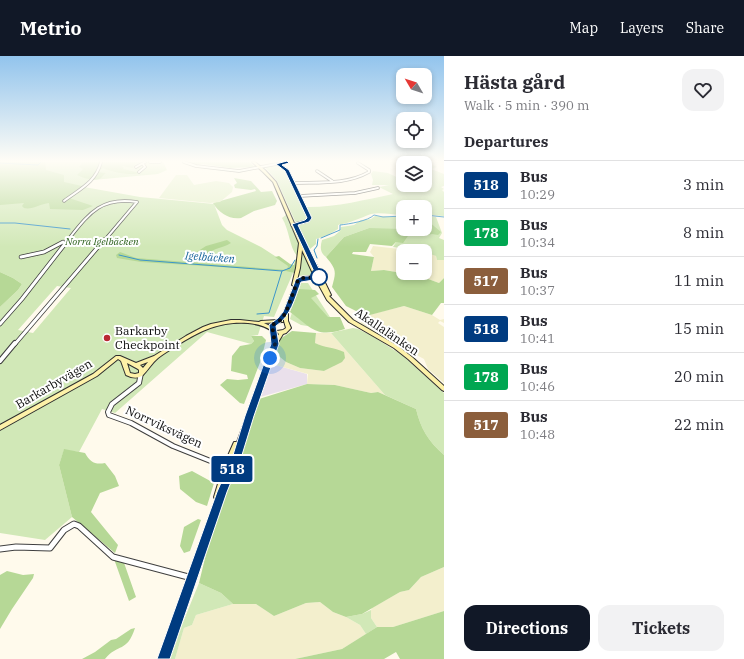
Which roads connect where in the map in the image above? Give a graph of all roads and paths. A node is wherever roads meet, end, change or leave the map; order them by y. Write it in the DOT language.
graph roads {
  1 [pos="78,190"];
  2 [pos="279,190"];
  3 [pos="296,190"];
  4 [pos="368,190"];
  5 [pos="299,196"];
  6 [pos="64,201"];
  7 [pos="294,225"];
  8 [pos="65,241"];
  9 [pos="301,242"];
  10 [pos="22,257"];
  11 [pos="317,276"];
  12 [pos="295,278"];
  13 [pos="293,290"];
  14 [pos="38,308"];
  15 [pos="44,310"];
  16 [pos="286,312"];
  17 [pos="278,321"];
  18 [pos="254,322"];
  19 [pos="0,324"];
  20 [pos="287,324"];
  21 [pos="273,329"];
  22 [pos="282,332"];
  23 [pos="275,344"];
  24 [pos="157,356"];
  25 [pos="120,359"];
  26 [pos="0,361"];
  27 [pos="136,365"];
  28 [pos="126,370"];
  29 [pos="141,373"];
  30 [pos="134,376"];
  31 [pos="135,385"];
  32 [pos="444,389"];
  33 [pos="249,416"];
  34 [pos="0,428"];
  35 [pos="240,442"];
  36 [pos="228,468"];
  37 [pos="222,492"];
  38 [pos="208,534"];
  39 [pos="0,549"];
  40 [pos="192,578"];
  41 [pos="164,659"];
  1 -- 6 [label="street"];
  2 -- 7 [label="street, Akallalänken"];
  3 -- 5 [label="street"];
  4 -- 5 [label="street"];
  5 -- 7 [label="street"];
  7 -- 9 [label="street, Akallalänken"];
  7 -- 11 [label="street, Akallalänken"];
  8 -- 10 [label="street"];
  8 -- 15 [label="street"];
  8 -- 19 [label="street"];
  9 -- 11 [label="street, Akallalänken"];
  9 -- 12 [label="street"];
  11 -- 12 [label="street"];
  11 -- 13 [label="street"];
  11 -- 32 [label="street, Akallalänken"];
  12 -- 13 [label="street"];
  13 -- 16 [label="street"];
  14 -- 15 [label="street"];
  15 -- 26 [label="street"];
  16 -- 17 [label="street"];
  16 -- 20 [label="street"];
  17 -- 18 [label="street, Norrviksvägen"];
  17 -- 20 [label="street"];
  17 -- 21 [label="street"];
  18 -- 21 [label="street, Norrviksvägen"];
  18 -- 24 [label="street, Norrviksvägen"];
  20 -- 22 [label="street"];
  21 -- 22 [label="street, Norrviksvägen"];
  21 -- 23 [label="street"];
  22 -- 23 [label="street"];
  23 -- 33 [label="street"];
  24 -- 27 [label="street, Norrviksvägen"];
  24 -- 29 [label="street, Norrviksvägen"];
  25 -- 27 [label="street"];
  25 -- 28 [label="street"];
  25 -- 34 [label="street, Barkarbyvägen"];
  27 -- 28 [label="street, Norrviksvägen"];
  27 -- 29 [label="street"];
  28 -- 30 [label="street"];
  29 -- 30 [label="street, Norrviksvägen"];
  29 -- 31 [label="street, Norrviksvägen"];
  30 -- 31 [label="street"];
  31 -- 36 [label="street, Norrviksvägen"];
  33 -- 35 [label="street"];
  33 -- 36 [label="street"];
  35 -- 36 [label="street"];
  35 -- 37 [label="street"];
  36 -- 37 [label="street"];
  36 -- 38 [label="street"];
  37 -- 38 [label="street"];
  38 -- 40 [label="street"];
  39 -- 40 [label="street"];
  40 -- 41 [label="street"];
}
